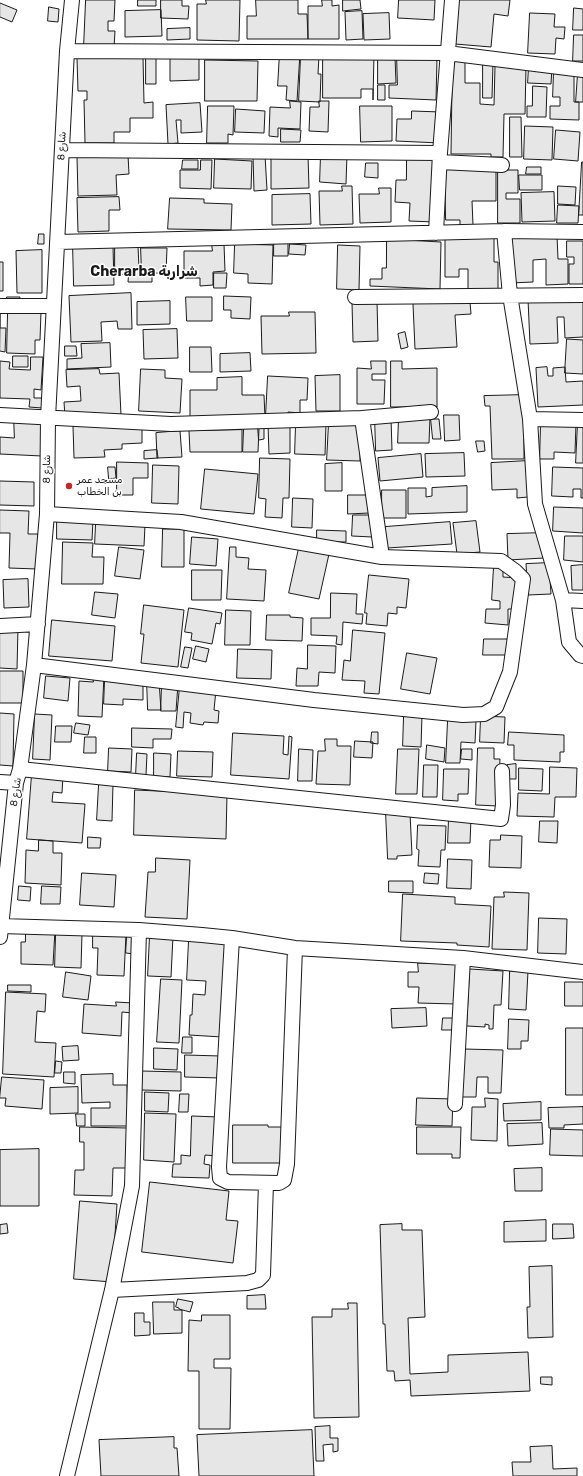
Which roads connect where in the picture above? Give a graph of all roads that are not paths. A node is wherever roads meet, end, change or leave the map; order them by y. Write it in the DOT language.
graph roads {
  1 [pos="72,0"];
  2 [pos="452,0"];
  3 [pos="67,51"];
  4 [pos="447,53"];
  5 [pos="583,70"];
  6 [pos="62,150"];
  7 [pos="440,157"];
  8 [pos="502,165"];
  9 [pos="504,231"];
  10 [pos="583,232"];
  11 [pos="436,233"];
  12 [pos="57,242"];
  13 [pos="510,295"];
  14 [pos="583,295"];
  15 [pos="355,297"];
  16 [pos="0,306"];
  17 [pos="54,306"];
  18 [pos="431,412"];
  19 [pos="0,415"];
  20 [pos="48,418"];
  21 [pos="362,418"];
  22 [pos="530,419"];
  23 [pos="583,420"];
  24 [pos="47,514"];
  25 [pos="382,557"];
  26 [pos="563,600"];
  27 [pos="583,601"];
  28 [pos="38,624"];
  29 [pos="0,626"];
  30 [pos="583,656"];
  31 [pos="34,665"];
  32 [pos="20,769"];
  33 [pos="502,772"];
  34 [pos="0,782"];
  35 [pos="16,783"];
  36 [pos="0,930"];
  37 [pos="139,930"];
  38 [pos="232,938"];
  39 [pos="295,948"];
  40 [pos="463,958"];
  41 [pos="583,972"];
  42 [pos="455,1104"];
  43 [pos="266,1183"];
  44 [pos="112,1290"];
  45 [pos="68,1476"];
  1 -- 3 [label="street, شارع 8"];
  2 -- 4 [label="street"];
  3 -- 4 [label="street"];
  3 -- 6 [label="street, شارع 8"];
  4 -- 5 [label="street"];
  4 -- 7 [label="street"];
  6 -- 7 [label="street"];
  6 -- 12 [label="street, شارع 8"];
  7 -- 8 [label="street"];
  7 -- 11 [label="street"];
  9 -- 10 [label="street"];
  9 -- 11 [label="street"];
  9 -- 13 [label="street"];
  11 -- 12 [label="street"];
  12 -- 17 [label="street, شارع 8"];
  13 -- 14 [label="street"];
  13 -- 15 [label="street"];
  13 -- 22 [label="street"];
  16 -- 17 [label="street"];
  17 -- 20 [label="street, شارع 8"];
  18 -- 21 [label="street"];
  19 -- 20 [label="street"];
  20 -- 21 [label="street"];
  20 -- 24 [label="street, شارع 8"];
  21 -- 25 [label="street"];
  22 -- 23 [label="street"];
  22 -- 26 [label="street"];
  24 -- 25 [label="street"];
  24 -- 28 [label="street, شارع 8"];
  25 -- 31 [label="street"];
  26 -- 27 [label="street"];
  26 -- 30 [label="street"];
  28 -- 29 [label="street"];
  28 -- 31 [label="street, شارع 8"];
  31 -- 32 [label="street, شارع 8"];
  32 -- 33 [label="street"];
  32 -- 35 [label="street, شارع 8"];
  34 -- 35 [label="street"];
  35 -- 36 [label="street, شارع 8"];
  36 -- 37 [label="street"];
  37 -- 38 [label="street"];
  37 -- 44 [label="street"];
  38 -- 39 [label="street"];
  38 -- 43 [label="street"];
  39 -- 40 [label="street"];
  39 -- 43 [label="street"];
  40 -- 41 [label="street"];
  40 -- 42 [label="street"];
  43 -- 44 [label="street"];
  44 -- 45 [label="street"];
}
